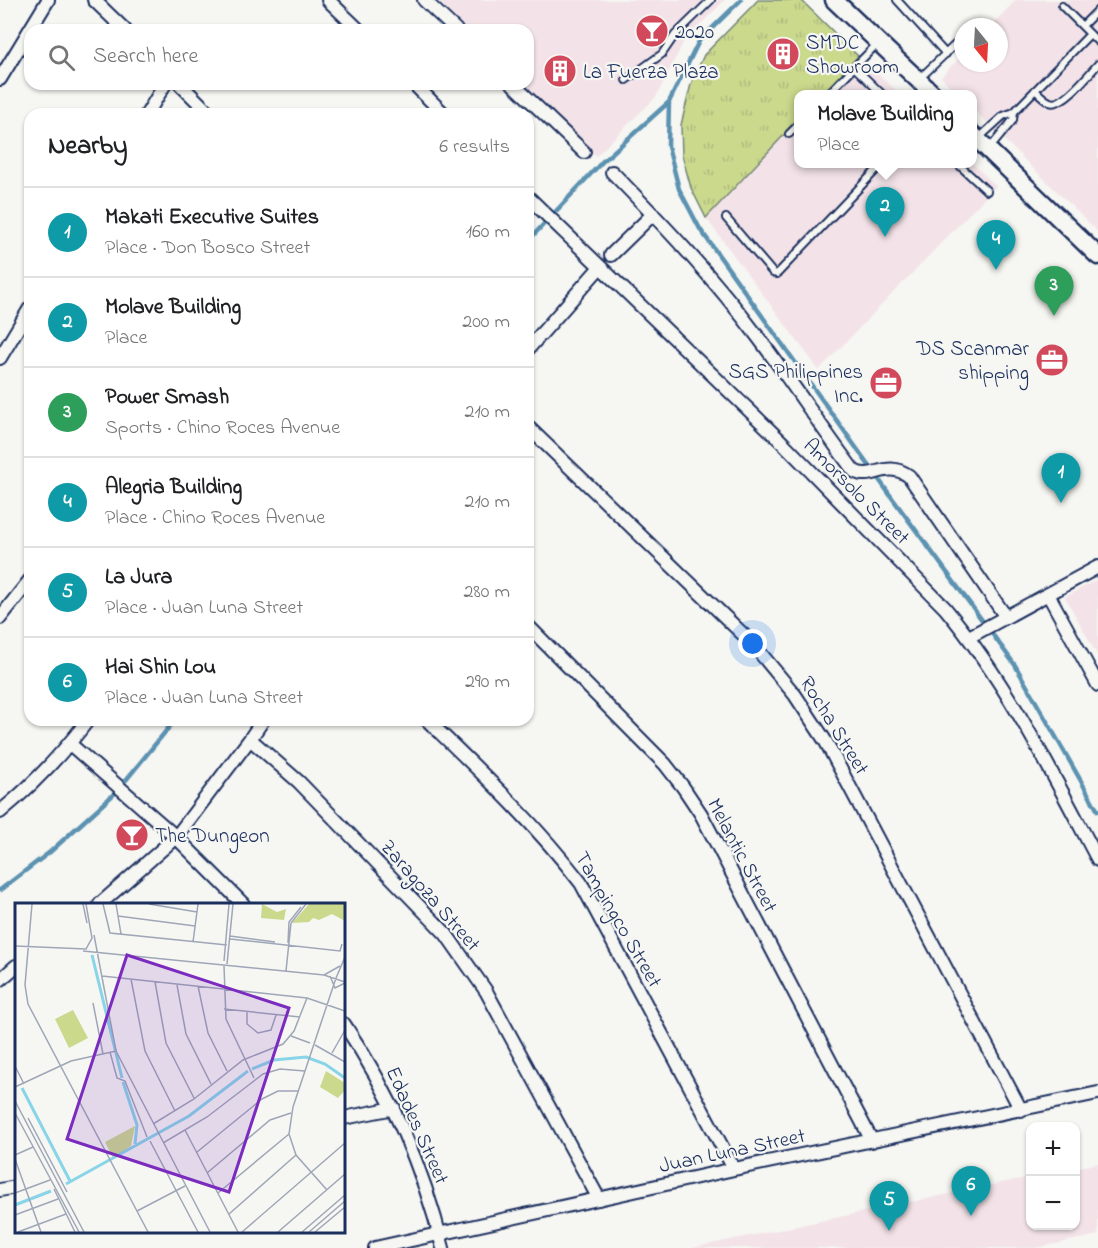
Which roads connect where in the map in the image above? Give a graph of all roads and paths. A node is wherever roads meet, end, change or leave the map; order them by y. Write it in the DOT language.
graph roads {
  1 [pos="48,0"];
  2 [pos="94,0"];
  3 [pos="328,0"];
  4 [pos="424,0"];
  5 [pos="711,0"];
  6 [pos="834,0"];
  7 [pos="897,0"];
  8 [pos="1062,6"];
  9 [pos="1098,10"];
  10 [pos="33,24"];
  11 [pos="119,24"];
  12 [pos="353,24"];
  13 [pos="450,24"];
  14 [pos="1082,26"];
  15 [pos="1090,34"];
  16 [pos="24,40"];
  17 [pos="878,42"];
  18 [pos="1098,42"];
  19 [pos="954,46"];
  20 [pos="946,54"];
  21 [pos="1098,64"];
  22 [pos="854,67"];
  23 [pos="0,79"];
  24 [pos="626,80"];
  25 [pos="918,80"];
  26 [pos="161,90"];
  27 [pos="186,90"];
  28 [pos="420,90"];
  29 [pos="519,90"];
  30 [pos="832,90"];
  31 [pos="878,90"];
  32 [pos="929,90"];
  33 [pos="1035,90"];
  34 [pos="151,108"];
  35 [pos="204,108"];
  36 [pos="438,108"];
  37 [pos="1014,112"];
  38 [pos="794,129"];
  39 [pos="789,134"];
  40 [pos="979,141"];
  41 [pos="584,152"];
  42 [pos="878,168"];
  43 [pos="961,168"];
  44 [pos="612,172"];
  45 [pos="987,191"];
  46 [pos="534,202"];
  47 [pos="653,214"];
  48 [pos="726,218"];
  49 [pos="611,255"];
  50 [pos="1098,256"];
  51 [pos="600,267"];
  52 [pos="24,318"];
  53 [pos="534,342"];
  54 [pos="0,358"];
  55 [pos="534,433"];
  56 [pos="1098,567"];
  57 [pos="24,588"];
  58 [pos="1048,594"];
  59 [pos="1006,617"];
  60 [pos="0,618"];
  61 [pos="534,632"];
  62 [pos="969,637"];
  63 [pos="1098,685"];
  64 [pos="84,726"];
  65 [pos="259,726"];
  66 [pos="433,726"];
  67 [pos="250,739"];
  68 [pos="70,744"];
  69 [pos="0,812"];
  70 [pos="176,837"];
  71 [pos="1098,860"];
  72 [pos="101,903"];
  73 [pos="242,903"];
  74 [pos="15,967"];
  75 [pos="0,980"];
  76 [pos="345,1026"];
  77 [pos="1098,1093"];
  78 [pos="394,1108"];
  79 [pos="1021,1110"];
  80 [pos="345,1118"];
  81 [pos="872,1141"];
  82 [pos="734,1169"];
  83 [pos="15,1187"];
  84 [pos="0,1190"];
  85 [pos="599,1199"];
  86 [pos="440,1235"];
  87 [pos="375,1248"];
  88 [pos="443,1248"];
  1 -- 10 [label="street"];
  2 -- 11 [label="street"];
  3 -- 12 [label="street"];
  4 -- 13 [label="street"];
  5 -- 24 [label="lane"];
  6 -- 17 [label="main road"];
  7 -- 20 [label="lane"];
  8 -- 14 [label="lane"];
  9 -- 14 [label="lane"];
  14 -- 15 [label="lane"];
  15 -- 18 [label="lane"];
  15 -- 33 [label="lane"];
  16 -- 23 [label="street"];
  17 -- 22 [label="lane"];
  17 -- 25 [label="main road"];
  19 -- 20 [label="lane"];
  20 -- 25 [label="lane"];
  21 -- 33 [label="lane"];
  22 -- 30 [label="lane"];
  22 -- 31 [label="lane"];
  25 -- 32 [label="main road"];
  26 -- 34 [label="street"];
  27 -- 35 [label="street"];
  28 -- 36 [label="street"];
  29 -- 41 [label="street"];
  33 -- 37 [label="lane"];
  37 -- 40 [label="lane"];
  37 -- 40 [label="lane"];
  38 -- 39 [label="lane"];
  40 -- 50 [label="main road"];
  42 -- 48 [label="lane"];
  43 -- 45 [label="lane"];
  44 -- 47 [label="street"];
  46 -- 51 [label="street, Amorsolo Street"];
  47 -- 49 [label="street"];
  47 -- 59 [label="street"];
  51 -- 53 [label="street"];
  51 -- 62 [label="street, Amorsolo Street"];
  52 -- 54 [label="street"];
  55 -- 79 [label="street, Rocha Street"];
  56 -- 58 [label="street"];
  57 -- 60 [label="street"];
  58 -- 59 [label="street"];
  58 -- 63 [label="street"];
  59 -- 62 [label="street"];
  61 -- 81 [label="street, Melantic Street"];
  62 -- 71 [label="street, Amorsolo Street"];
  64 -- 68 [label="street"];
  65 -- 67 [label="street"];
  66 -- 82 [label="street, Tampingco Street"];
  67 -- 70 [label="street"];
  67 -- 85 [label="street, Zaragoza Street"];
  68 -- 69 [label="street"];
  68 -- 70 [label="street"];
  70 -- 72 [label="street"];
  70 -- 73 [label="street"];
  74 -- 75 [label="street"];
  76 -- 78 [label="street, Edades Street"];
  77 -- 79 [label="street, Juan Luna Street"];
  78 -- 80 [label="street"];
  78 -- 86 [label="street, Edades Street"];
  79 -- 81 [label="street, Juan Luna Street"];
  81 -- 82 [label="street, Juan Luna Street"];
  82 -- 85 [label="street, Juan Luna Street"];
  83 -- 84 [label="street"];
  85 -- 86 [label="street, Juan Luna Street"];
  86 -- 87 [label="street, Juan Luna Street"];
  86 -- 88 [label="street, Edades Street"];
}
